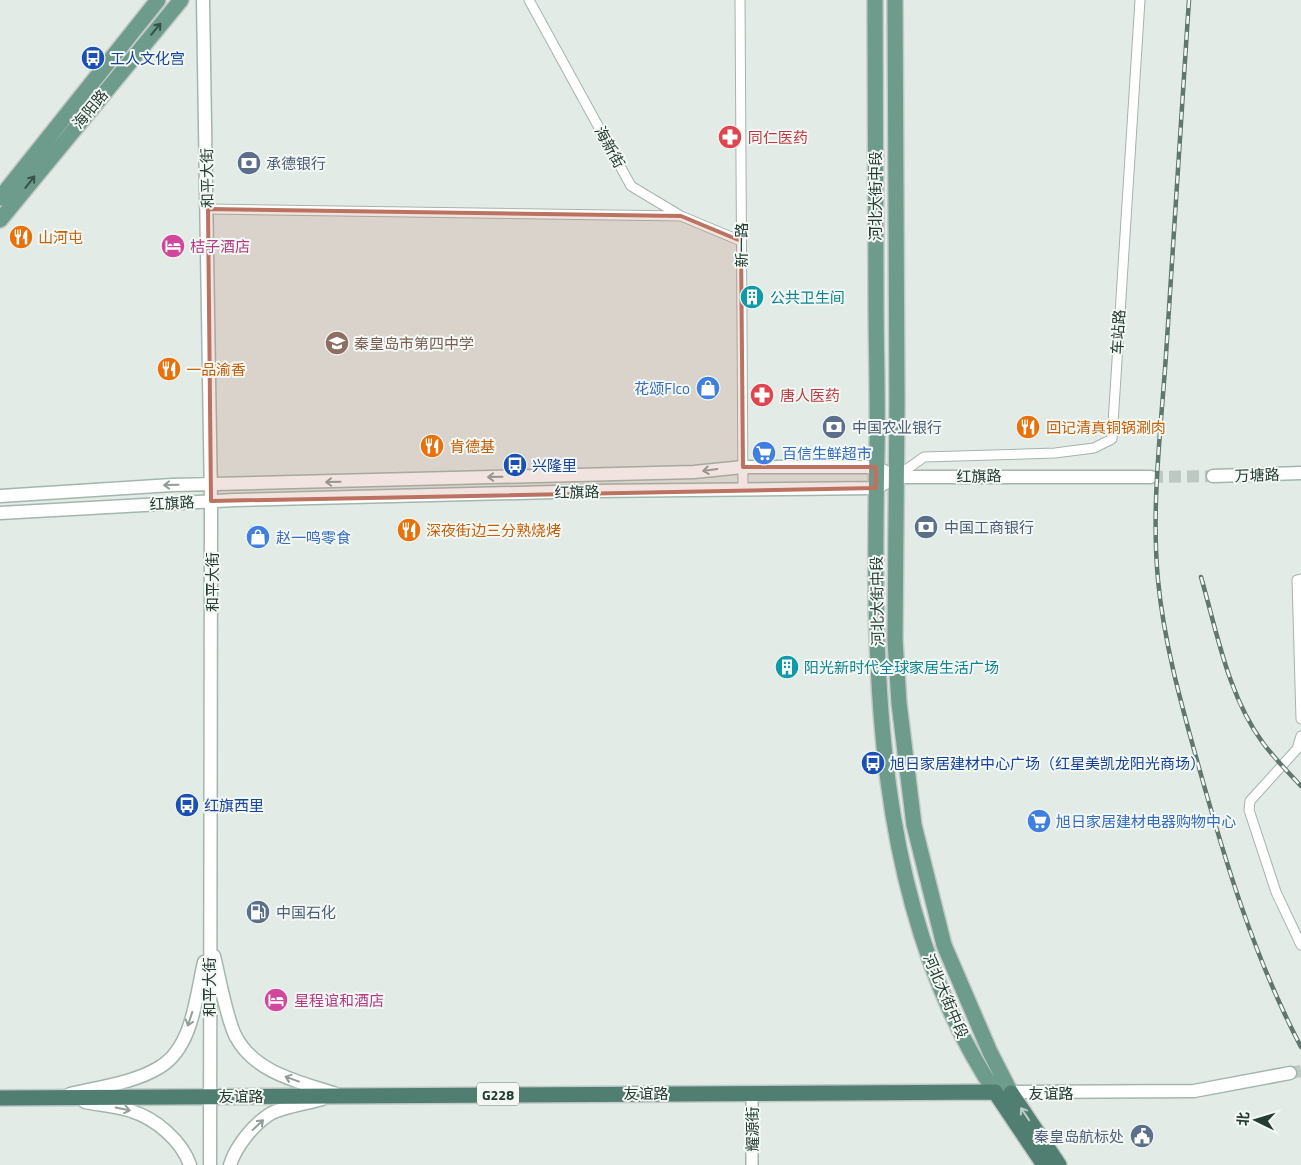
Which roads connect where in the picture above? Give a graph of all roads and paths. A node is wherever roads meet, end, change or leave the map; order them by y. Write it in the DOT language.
graph roads {
  1 [pos="158,0"];
  2 [pos="181,0"];
  3 [pos="203,0"];
  4 [pos="529,0"];
  5 [pos="740,0"];
  6 [pos="875,0"];
  7 [pos="895,0"];
  8 [pos="1140,0"];
  9 [pos="0,198"];
  10 [pos="208,209"];
  11 [pos="681,216"];
  12 [pos="0,220"];
  13 [pos="741,241"];
  14 [pos="876,466"];
  15 [pos="743,467"];
  16 [pos="1301,473"];
  17 [pos="1213,476"];
  18 [pos="896,477"];
  19 [pos="1151,477"];
  20 [pos="211,485"];
  21 [pos="876,488"];
  22 [pos="743,490"];
  23 [pos="0,496"];
  24 [pos="212,501"];
  25 [pos="0,513"];
  26 [pos="1301,579"];
  27 [pos="1301,719"];
  28 [pos="1301,736"];
  29 [pos="210,938"];
  30 [pos="1301,945"];
  31 [pos="1290,1073"];
  32 [pos="752,1092"];
  33 [pos="995,1092"];
  34 [pos="1011,1092"];
  35 [pos="338,1095"];
  36 [pos="210,1096"];
  37 [pos="58,1097"];
  38 [pos="0,1098"];
  39 [pos="190,1165"];
  40 [pos="210,1165"];
  41 [pos="230,1165"];
  42 [pos="752,1165"];
  43 [pos="1044,1165"];
  44 [pos="1058,1165"];
  1 -- 9 [label="main road, 海阳路"];
  12 -- 2 [label="main road, 海阳路, one-way"];
  3 -- 10 [label="main road, 和平大街"];
  4 -- 11 [label="street, 海新街"];
  5 -- 13 [label="street, 新一路"];
  6 -- 14 [label="main road, 河北大街中段"];
  7 -- 18 [label="main road"];
  8 -- 18 [label="street, 车站路"];
  10 -- 11 [label="street"];
  10 -- 20 [label="main road, 和平大街"];
  11 -- 13 [label="street, 海新街"];
  13 -- 15 [label="street, 新一路"];
  14 -- 15 [label="main road"];
  14 -- 18 [label="main road"];
  14 -- 21 [label="main road, 河北大街中段"];
  15 -- 20 [label="main road, one-way"];
  15 -- 22 [label="street, 新一路"];
  16 -- 17 [label="main road, 万塘路"];
  18 -- 19 [label="main road, 红旗路"];
  18 -- 21 [label="main road, 红旗路"];
  18 -- 34 [label="main road"];
  20 -- 23 [label="main road, one-way"];
  20 -- 24 [label="main road, 和平大街"];
  21 -- 22 [label="main road, 红旗路"];
  21 -- 33 [label="main road, 河北大街中段"];
  22 -- 24 [label="main road, 红旗路"];
  24 -- 25 [label="main road, 红旗路"];
  24 -- 29 [label="main road, 和平大街"];
  26 -- 27 [label="street"];
  28 -- 30 [label="street"];
  35 -- 29 [label="main road, one-way"];
  29 -- 36 [label="main road, 和平大街"];
  29 -- 37 [label="main road, one-way"];
  31 -- 34 [label="main road, 友谊路"];
  32 -- 33 [label="highway, 友谊路 / G228"];
  32 -- 35 [label="highway, 友谊路 / G228"];
  32 -- 42 [label="street, 耀源街"];
  33 -- 34 [label="main road, 友谊路"];
  33 -- 43 [label="highway, 河北大街中段"];
  44 -- 34 [label="highway, one-way"];
  35 -- 36 [label="highway, 友谊路 / G228"];
  41 -- 35 [label="main road, one-way"];
  36 -- 37 [label="highway, 友谊路 / G228"];
  36 -- 40 [label="main road, 和平大街"];
  37 -- 38 [label="highway, 友谊路 / G228"];
  37 -- 39 [label="main road, one-way"];
}
